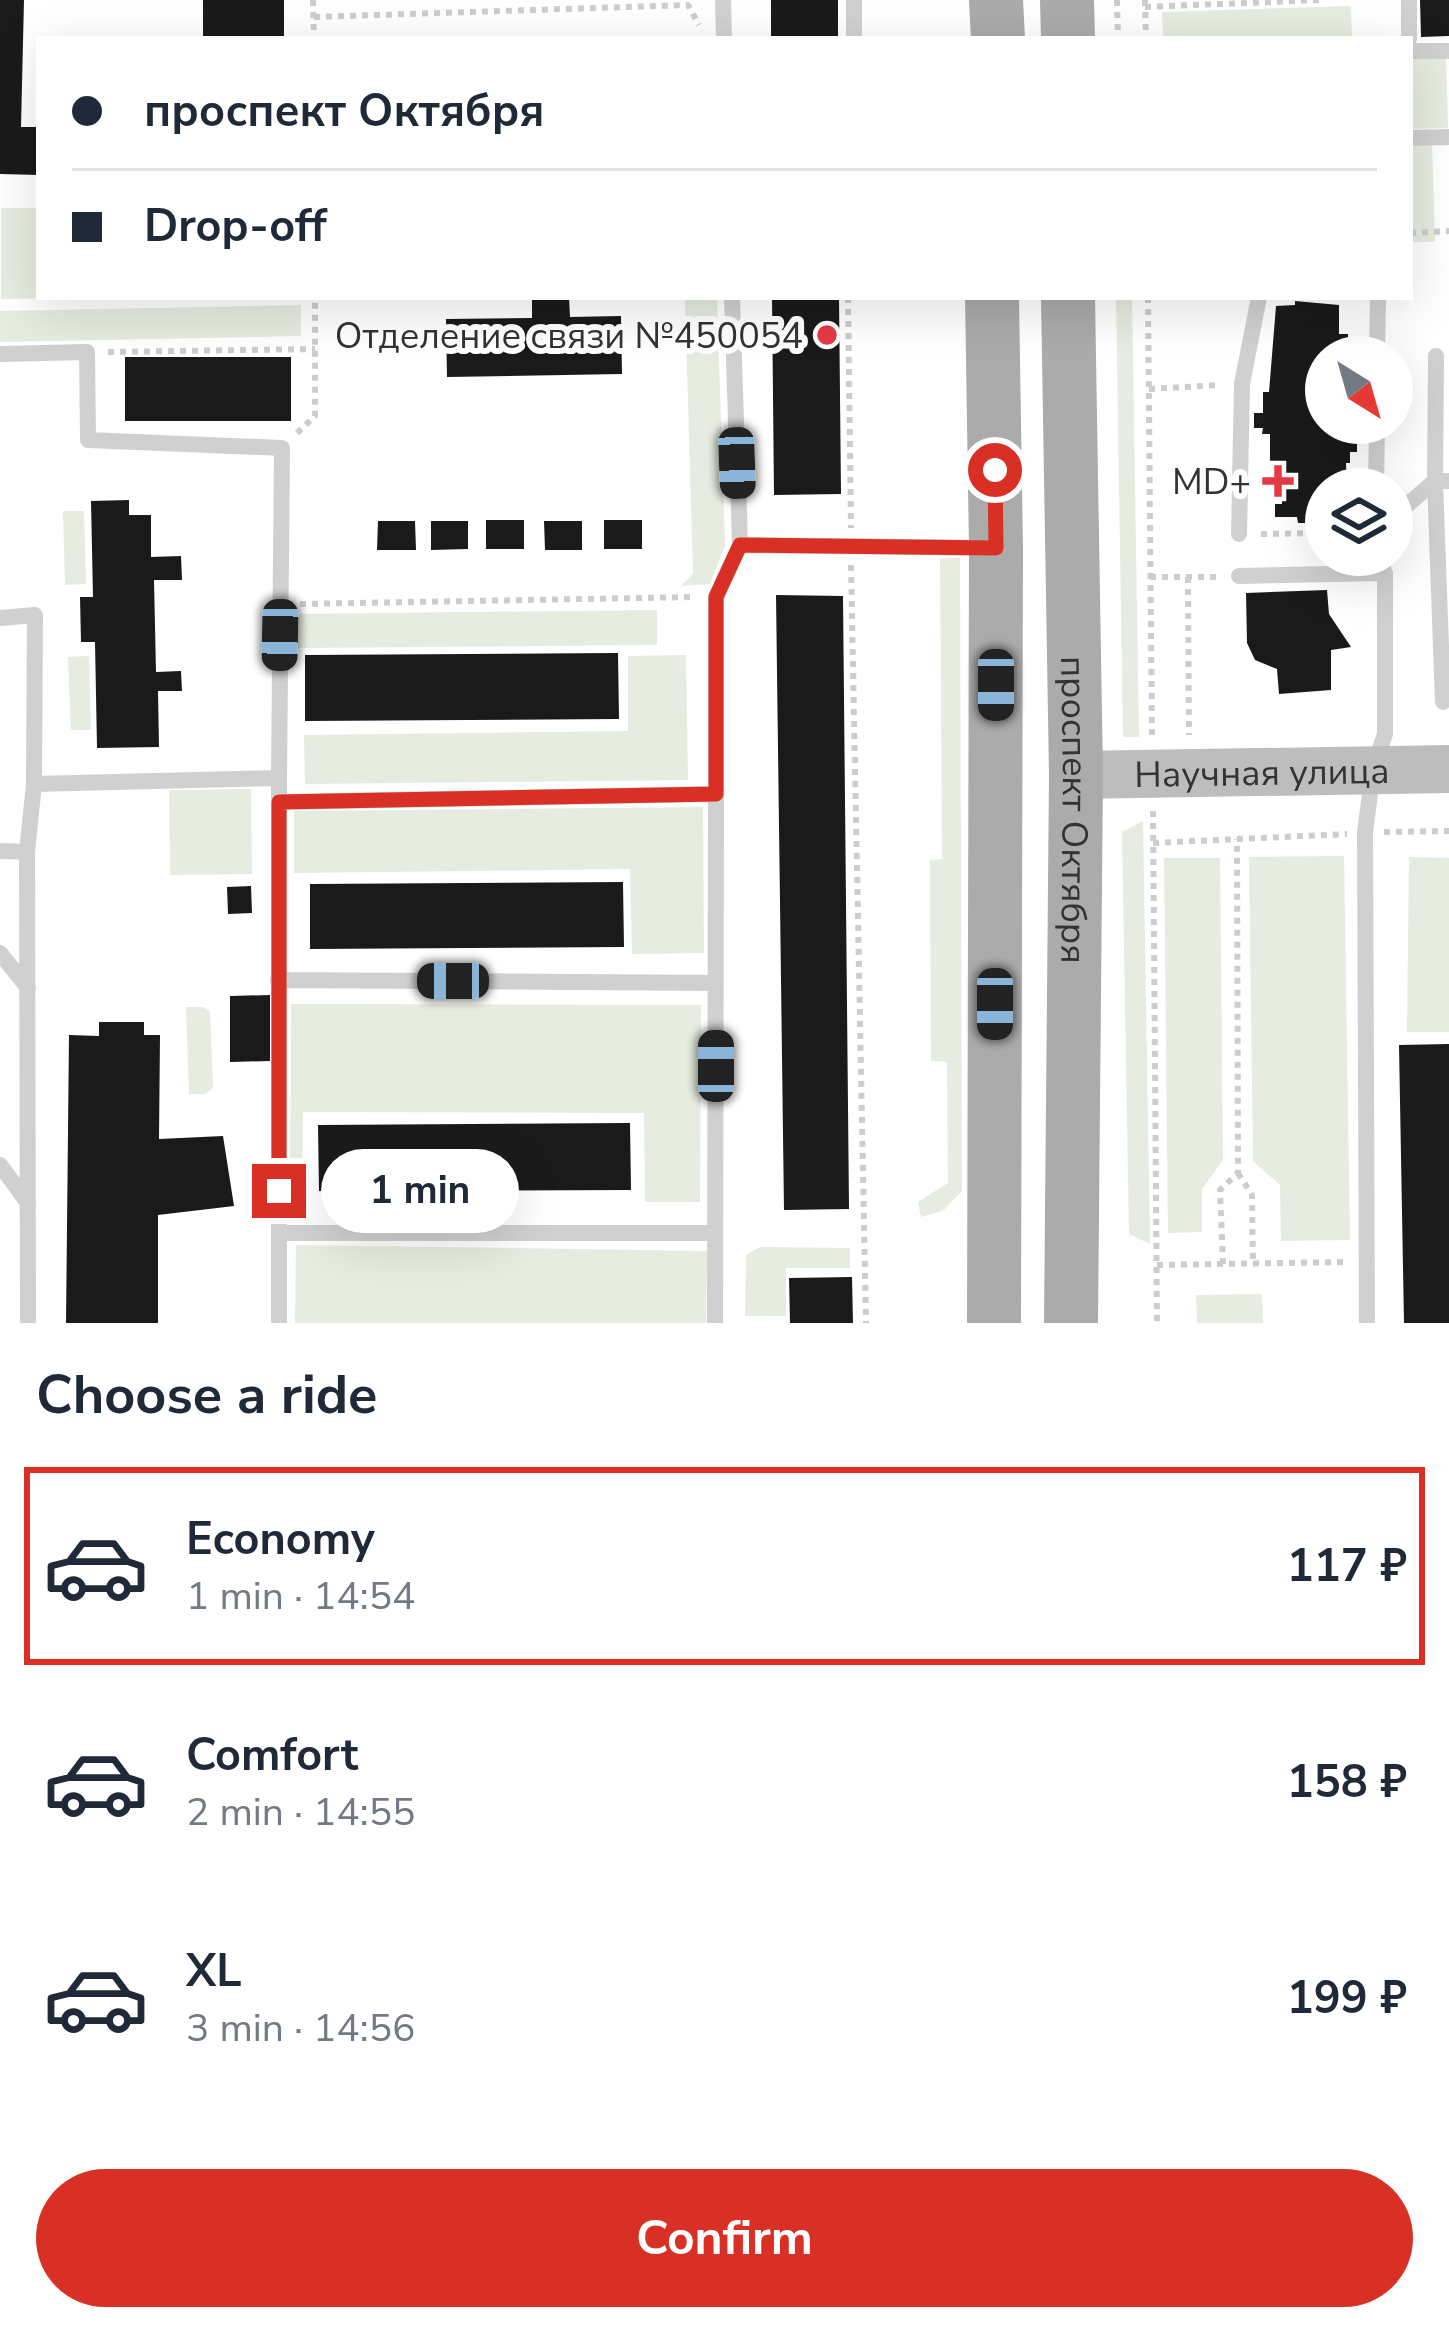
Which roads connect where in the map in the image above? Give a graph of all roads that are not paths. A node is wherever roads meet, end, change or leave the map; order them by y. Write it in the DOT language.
graph roads {
  1 [pos="723,0"];
  2 [pos="854,0"];
  3 [pos="996,0"];
  4 [pos="1067,0"];
  5 [pos="1409,0"];
  6 [pos="724,36"];
  7 [pos="854,36"];
  8 [pos="998,36"];
  9 [pos="1068,36"];
  10 [pos="1409,36"];
  11 [pos="1413,51"];
  12 [pos="1449,52"];
  13 [pos="1449,137"];
  14 [pos="1413,138"];
  15 [pos="732,300"];
  16 [pos="992,300"];
  17 [pos="1068,300"];
  18 [pos="1258,300"];
  19 [pos="1378,300"];
  20 [pos="1377,336"];
  21 [pos="0,354"];
  22 [pos="1436,356"];
  23 [pos="1068,389"];
  24 [pos="994,392"];
  25 [pos="1442,481"];
  26 [pos="1413,502"];
  27 [pos="1239,534"];
  28 [pos="740,545"];
  29 [pos="996,548"];
  30 [pos="1305,575"];
  31 [pos="1239,576"];
  32 [pos="1385,576"];
  33 [pos="0,618"];
  34 [pos="1443,703"];
  35 [pos="1449,769"];
  36 [pos="1373,770"];
  37 [pos="1076,775"];
  38 [pos="279,778"];
  39 [pos="34,784"];
  40 [pos="716,794"];
  41 [pos="279,802"];
  42 [pos="0,851"];
  43 [pos="27,852"];
  44 [pos="0,953"];
  45 [pos="278,980"];
  46 [pos="716,983"];
  47 [pos="28,988"];
  48 [pos="0,1165"];
  49 [pos="28,1204"];
  50 [pos="279,1233"];
  51 [pos="715,1233"];
  52 [pos="28,1323"];
  53 [pos="279,1323"];
  54 [pos="715,1323"];
  55 [pos="994,1323"];
  56 [pos="1071,1323"];
  57 [pos="1367,1323"];
  1 -- 6 [label="lane"];
  2 -- 7 [label="lane"];
  3 -- 8 [label="main road"];
  4 -- 9 [label="main road"];
  5 -- 10 [label="lane"];
  11 -- 12 [label="lane"];
  13 -- 14 [label="lane"];
  15 -- 28 [label="lane"];
  16 -- 24 [label="main road"];
  17 -- 23 [label="main road, проспект Октября"];
  18 -- 27 [label="lane"];
  19 -- 20 [label="lane"];
  21 -- 38 [label="lane"];
  22 -- 25 [label="lane"];
  23 -- 24 [label="main road"];
  23 -- 37 [label="main road, проспект Октября"];
  24 -- 29 [label="main road"];
  25 -- 26 [label="lane"];
  25 -- 34 [label="lane"];
  28 -- 29 [label="lane"];
  28 -- 40 [label="lane"];
  29 -- 55 [label="main road"];
  30 -- 31 [label="lane"];
  32 -- 36 [label="lane"];
  33 -- 39 [label="lane"];
  35 -- 36 [label="street, Научная улица"];
  36 -- 37 [label="street, Научная улица"];
  36 -- 57 [label="lane"];
  37 -- 56 [label="main road, проспект Октября"];
  38 -- 39 [label="lane"];
  38 -- 41 [label="lane"];
  39 -- 43 [label="lane"];
  40 -- 41 [label="lane"];
  40 -- 46 [label="lane"];
  41 -- 45 [label="lane"];
  42 -- 43 [label="lane"];
  43 -- 47 [label="lane"];
  44 -- 47 [label="lane"];
  45 -- 46 [label="lane"];
  45 -- 50 [label="lane"];
  46 -- 51 [label="lane"];
  47 -- 49 [label="lane"];
  48 -- 49 [label="lane"];
  49 -- 52 [label="lane"];
  50 -- 51 [label="lane"];
  50 -- 53 [label="lane"];
  51 -- 54 [label="lane"];
}
